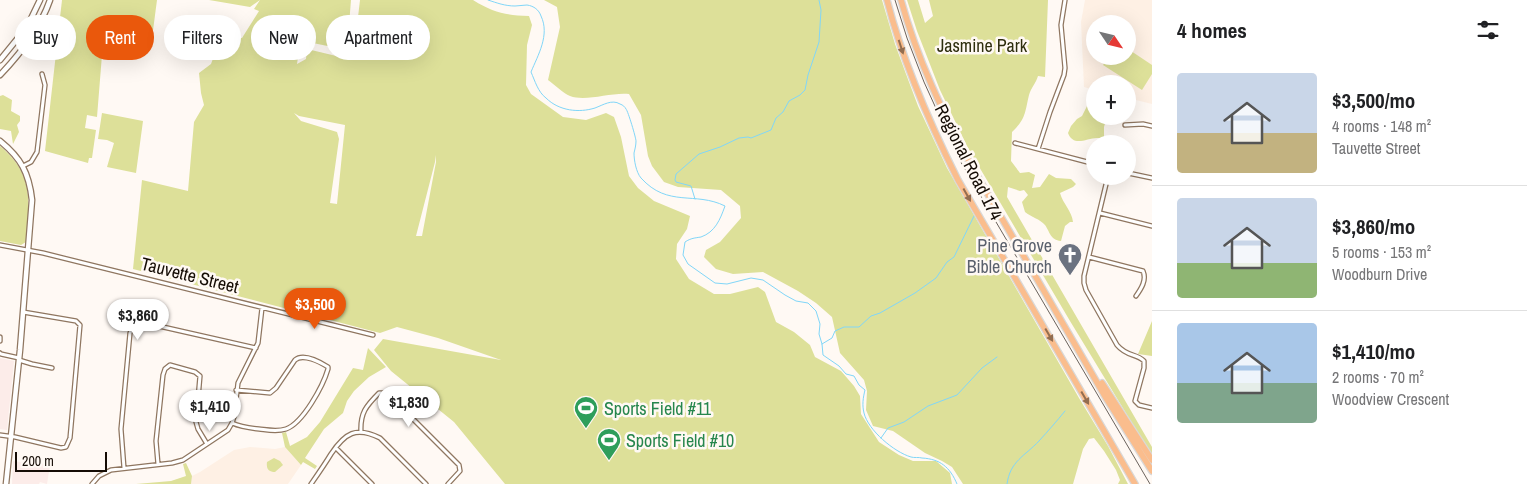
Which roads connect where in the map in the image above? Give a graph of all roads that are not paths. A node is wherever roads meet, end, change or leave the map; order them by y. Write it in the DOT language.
graph roads {
  1 [pos="40,0"];
  2 [pos="50,0"];
  3 [pos="887,0"];
  4 [pos="901,0"];
  5 [pos="1065,0"];
  6 [pos="0,60"];
  7 [pos="42,74"];
  8 [pos="0,75"];
  9 [pos="1136,124"];
  10 [pos="1152,126"];
  11 [pos="0,141"];
  12 [pos="1015,143"];
  13 [pos="1038,149"];
  14 [pos="1086,162"];
  15 [pos="23,166"];
  16 [pos="1136,175"];
  17 [pos="1152,178"];
  18 [pos="1106,185"];
  19 [pos="1100,213"];
  20 [pos="1152,226"];
  21 [pos="0,244"];
  22 [pos="28,250"];
  23 [pos="1089,257"];
  24 [pos="1136,296"];
  25 [pos="262,308"];
  26 [pos="23,312"];
  27 [pos="373,335"];
  28 [pos="0,337"];
  29 [pos="0,341"];
  30 [pos="256,348"];
  31 [pos="1079,350"];
  32 [pos="0,353"];
  33 [pos="19,359"];
  34 [pos="52,368"];
  35 [pos="236,390"];
  36 [pos="1152,408"];
  37 [pos="232,423"];
  38 [pos="361,432"];
  39 [pos="0,435"];
  40 [pos="11,436"];
  41 [pos="208,444"];
  42 [pos="336,448"];
  43 [pos="1152,460"];
  44 [pos="158,464"];
  45 [pos="124,468"];
  46 [pos="1152,471"];
  47 [pos="6,484"];
  48 [pos="92,484"];
  49 [pos="311,484"];
  50 [pos="372,484"];
  51 [pos="426,484"];
  52 [pos="448,484"];
  53 [pos="1134,484"];
  1 -- 6 [label="street"];
  2 -- 8 [label="street"];
  3 -- 53 [label="highway, Regional Road 174, one-way"];
  4 -- 31 [label="highway, Regional Road 174"];
  5 -- 13 [label="street"];
  7 -- 15 [label="street"];
  9 -- 10 [label="street"];
  11 -- 15 [label="street"];
  12 -- 13 [label="street"];
  13 -- 14 [label="street"];
  15 -- 22 [label="street"];
  16 -- 17 [label="street"];
  18 -- 19 [label="street"];
  19 -- 20 [label="street"];
  19 -- 23 [label="street"];
  21 -- 22 [label="street, Tauvette Street"];
  22 -- 25 [label="street, Tauvette Street"];
  22 -- 26 [label="street"];
  23 -- 24 [label="street"];
  23 -- 36 [label="street"];
  25 -- 27 [label="street, Tauvette Street"];
  25 -- 30 [label="street"];
  26 -- 33 [label="street"];
  26 -- 40 [label="street"];
  28 -- 29 [label="street"];
  30 -- 35 [label="street"];
  30 -- 45 [label="street"];
  31 -- 43 [label="highway"];
  31 -- 46 [label="highway, Regional Road 174"];
  32 -- 33 [label="street"];
  33 -- 34 [label="street"];
  33 -- 40 [label="street"];
  35 -- 37 [label="street"];
  35 -- 37 [label="street"];
  37 -- 41 [label="street"];
  38 -- 42 [label="street"];
  38 -- 51 [label="street"];
  38 -- 52 [label="street"];
  39 -- 40 [label="street"];
  40 -- 47 [label="street"];
  41 -- 44 [label="street"];
  41 -- 44 [label="street"];
  42 -- 49 [label="street"];
  42 -- 50 [label="street"];
  44 -- 45 [label="street"];
  45 -- 48 [label="street"];
}
